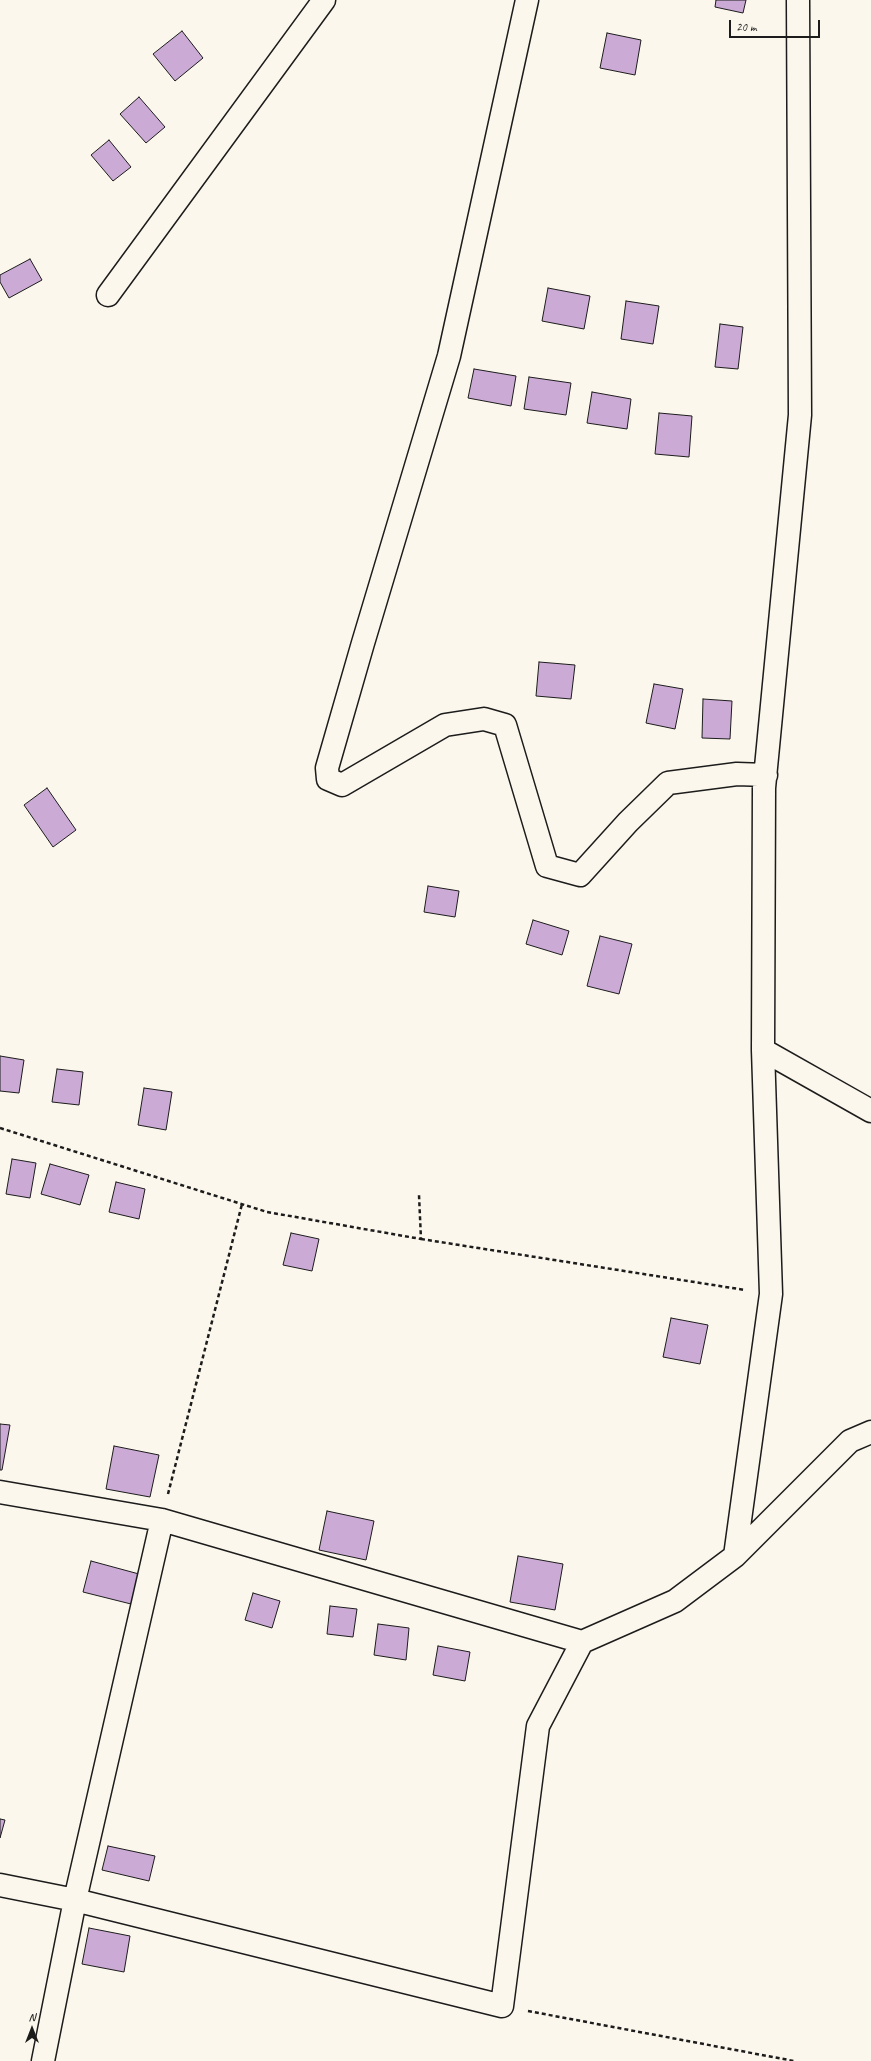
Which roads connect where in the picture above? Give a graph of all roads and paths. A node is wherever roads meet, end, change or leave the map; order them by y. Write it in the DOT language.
graph roads {
  1 [pos="324,0"];
  2 [pos="527,0"];
  3 [pos="798,0"];
  4 [pos="108,295"];
  5 [pos="766,775"];
  6 [pos="763,1050"];
  7 [pos="871,1111"];
  8 [pos="0,1128"];
  9 [pos="419,1195"];
  10 [pos="242,1204"];
  11 [pos="421,1239"];
  12 [pos="771,1294"];
  13 [pos="871,1432"];
  14 [pos="0,1492"];
  15 [pos="162,1520"];
  16 [pos="735,1556"];
  17 [pos="582,1642"];
  18 [pos="0,1885"];
  19 [pos="75,1900"];
  20 [pos="502,2006"];
  21 [pos="43,2061"];
  22 [pos="794,2061"];
  1 -- 4 [label="street"];
  2 -- 5 [label="street"];
  3 -- 5 [label="street"];
  5 -- 6 [label="street"];
  6 -- 7 [label="street"];
  6 -- 12 [label="street"];
  8 -- 10 [label="path"];
  9 -- 11 [label="path"];
  10 -- 11 [label="path"];
  10 -- 15 [label="path"];
  11 -- 12 [label="path"];
  12 -- 16 [label="street"];
  13 -- 16 [label="street"];
  14 -- 15 [label="street"];
  15 -- 17 [label="street"];
  15 -- 19 [label="street"];
  16 -- 17 [label="street"];
  17 -- 20 [label="street"];
  18 -- 19 [label="street"];
  19 -- 20 [label="street"];
  19 -- 21 [label="street"];
  20 -- 22 [label="path"];
}
